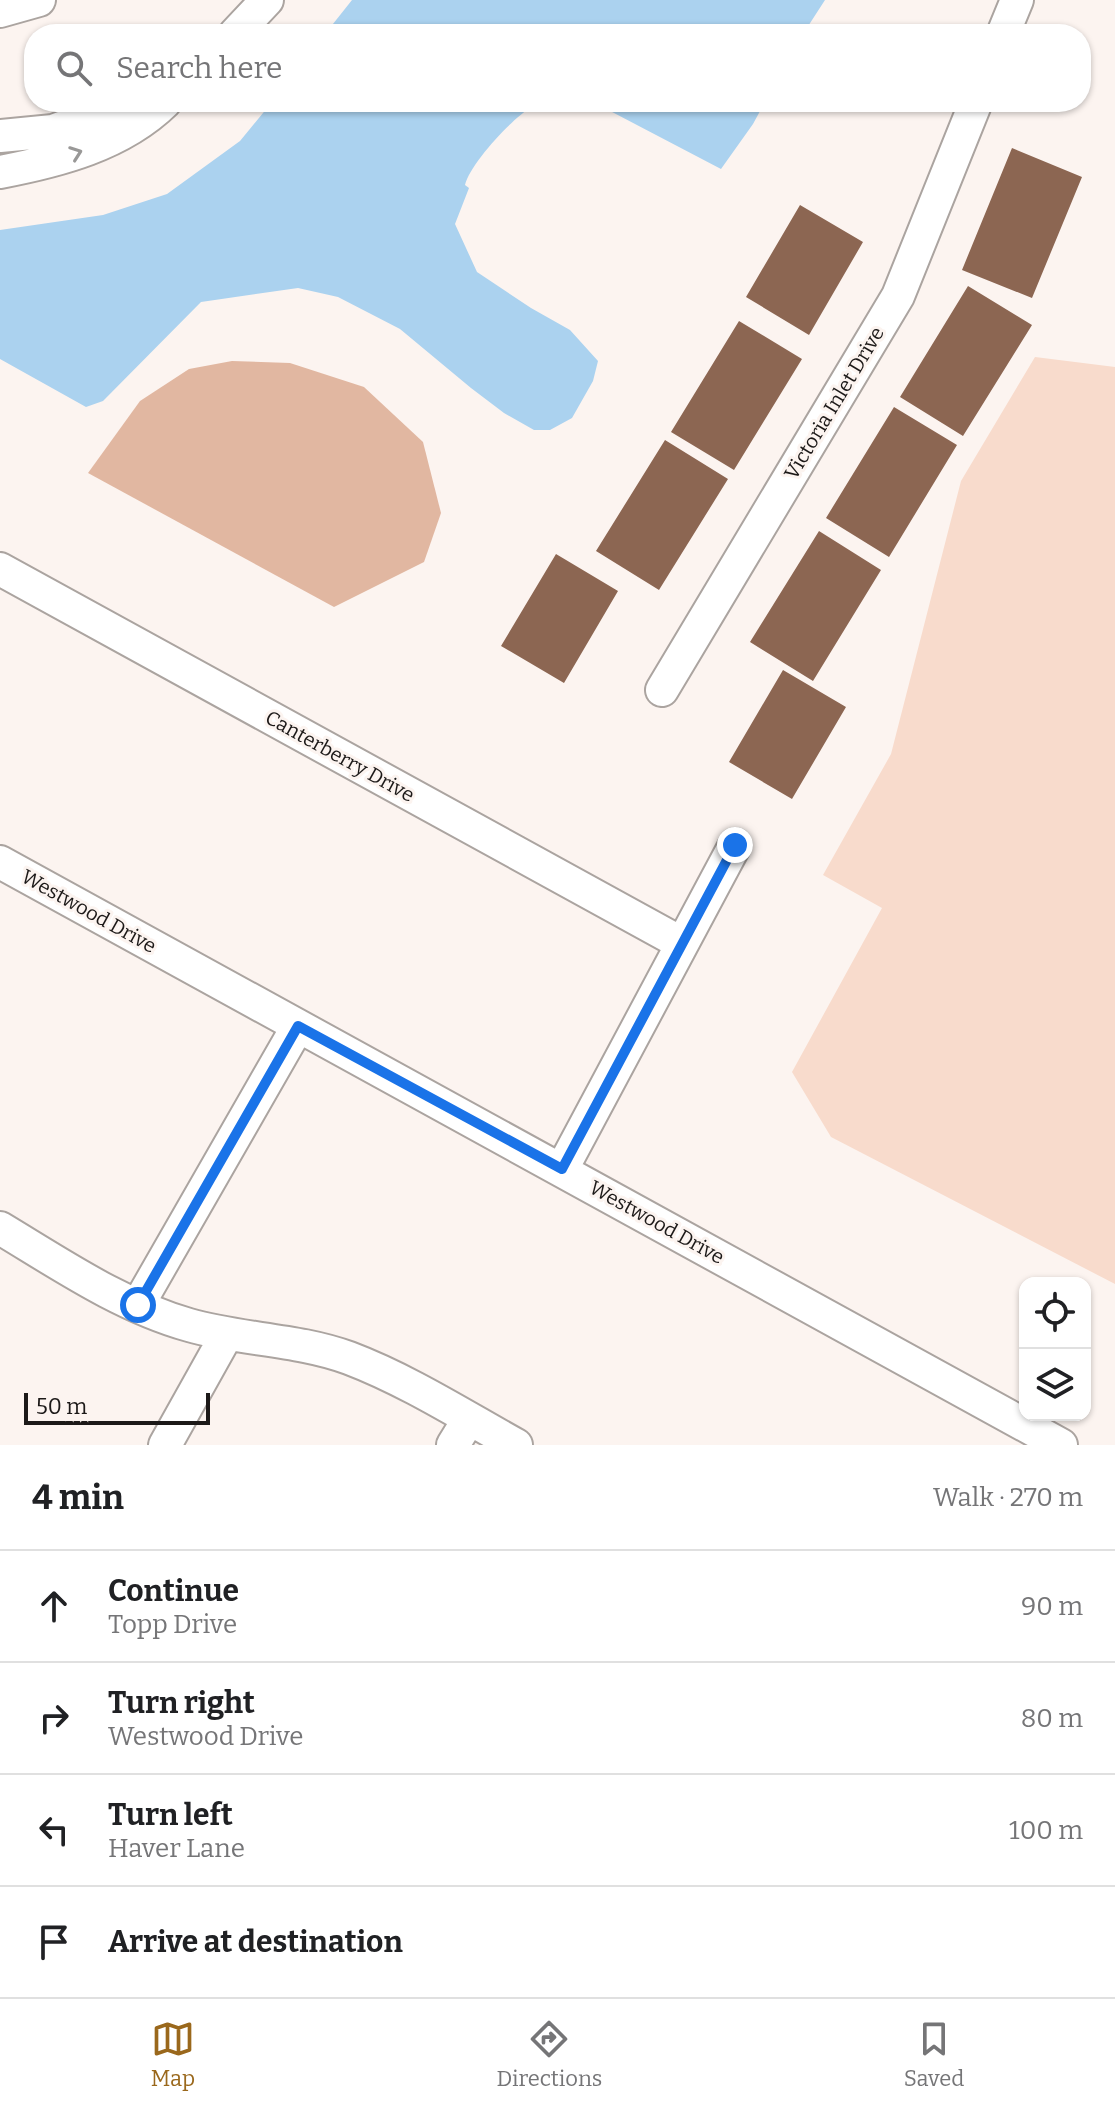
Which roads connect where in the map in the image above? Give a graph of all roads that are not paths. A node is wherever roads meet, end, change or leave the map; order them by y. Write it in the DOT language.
graph roads {
  1 [pos="39,0"];
  2 [pos="267,0"];
  3 [pos="1017,0"];
  4 [pos="0,11"];
  5 [pos="244,24"];
  6 [pos="1007,24"];
  7 [pos="103,112"];
  8 [pos="154,112"];
  9 [pos="972,112"];
  10 [pos="0,136"];
  11 [pos="0,172"];
  12 [pos="0,569"];
  13 [pos="662,690"];
  14 [pos="735,845"];
  15 [pos="0,862"];
  16 [pos="681,943"];
  17 [pos="298,1026"];
  18 [pos="562,1169"];
  19 [pos="1,1232"];
  20 [pos="138,1305"];
  21 [pos="227,1334"];
  22 [pos="461,1432"];
  23 [pos="165,1445"];
  24 [pos="516,1445"];
  25 [pos="1061,1445"];
  1 -- 4 [label="street"];
  2 -- 5 [label="street"];
  3 -- 6 [label="street"];
  7 -- 10 [label="street"];
  11 -- 8 [label="street, one-way"];
  9 -- 13 [label="street, Victoria Inlet Drive"];
  12 -- 16 [label="street, Canterberry Drive"];
  14 -- 16 [label="street"];
  15 -- 17 [label="street, Westwood Drive"];
  16 -- 18 [label="street"];
  17 -- 18 [label="street, Westwood Drive"];
  17 -- 20 [label="street"];
  18 -- 25 [label="street, Westwood Drive"];
  19 -- 20 [label="street"];
  20 -- 21 [label="street"];
  21 -- 22 [label="street"];
  21 -- 23 [label="street"];
  22 -- 24 [label="street"];
}
